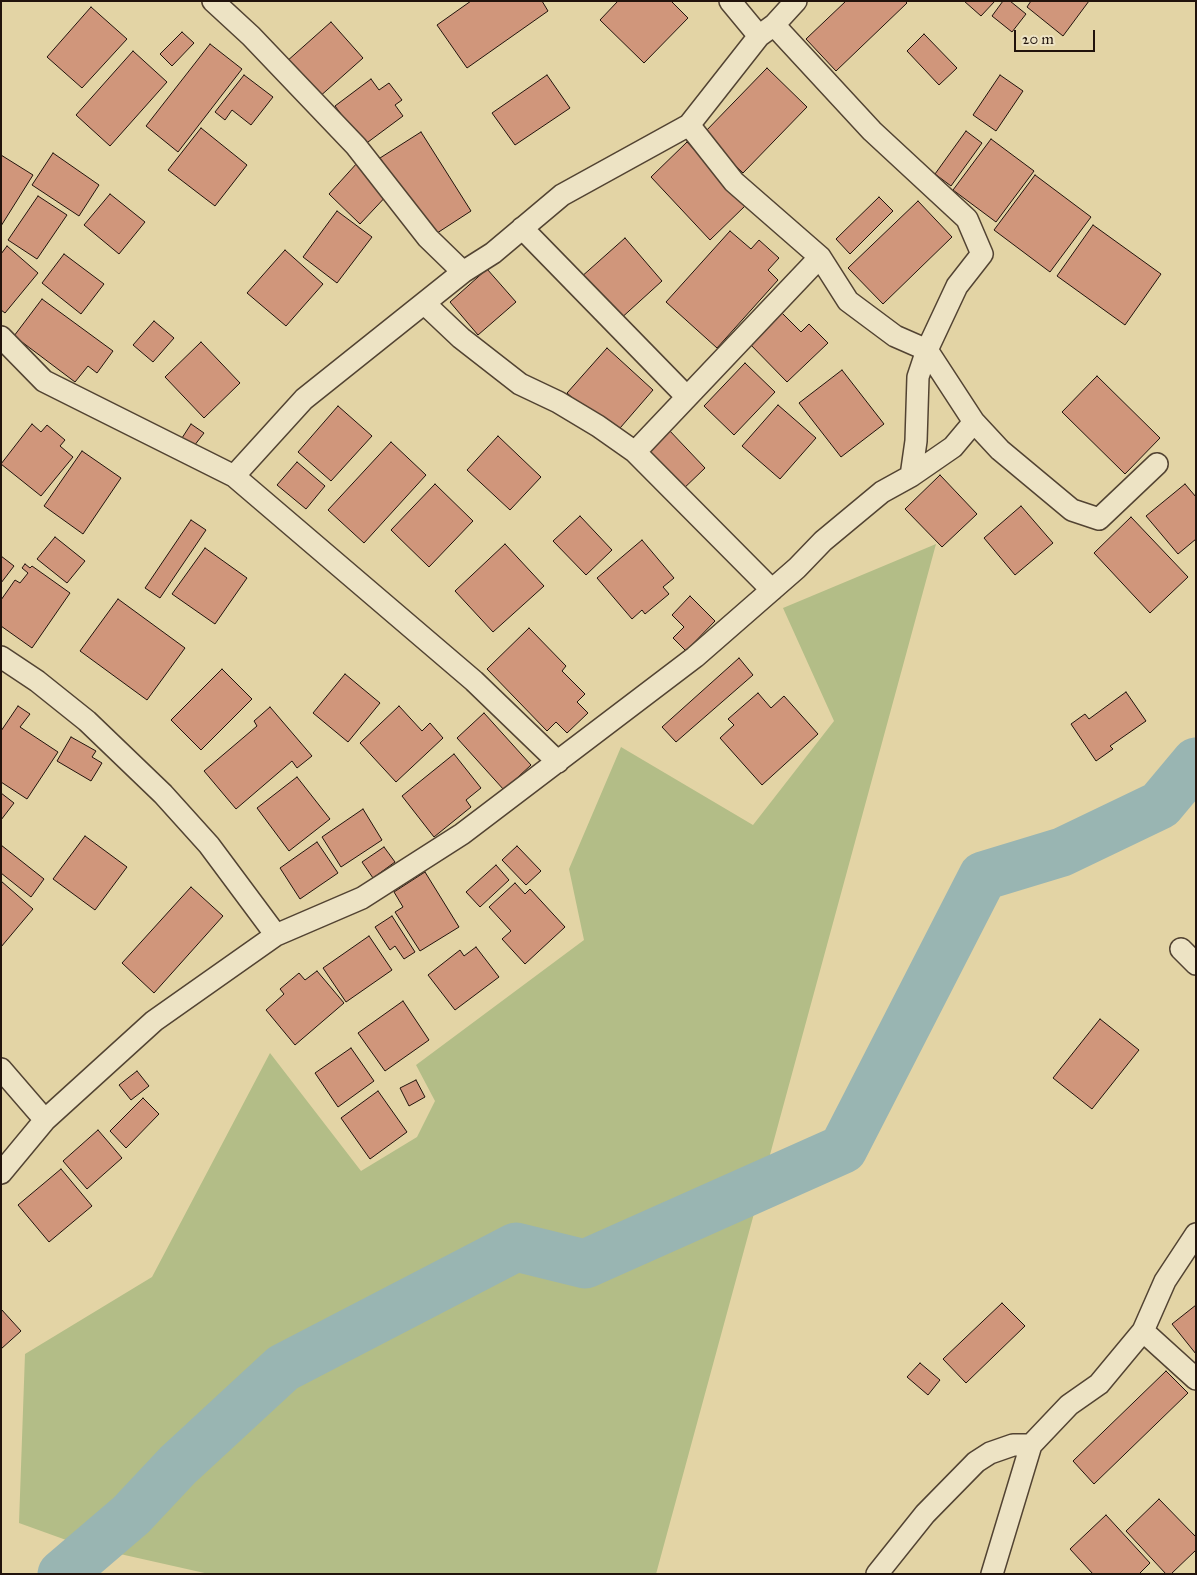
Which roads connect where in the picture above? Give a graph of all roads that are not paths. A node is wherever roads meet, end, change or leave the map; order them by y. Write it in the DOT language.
graph roads {
  1 [pos="213,1"];
  2 [pos="730,1"];
  3 [pos="796,1"];
  4 [pos="767,30"];
  5 [pos="689,125"];
  6 [pos="522,228"];
  7 [pos="820,257"];
  8 [pos="463,272"];
  9 [pos="425,304"];
  10 [pos="1,337"];
  11 [pos="927,350"];
  12 [pos="687,397"];
  13 [pos="974,422"];
  14 [pos="635,452"];
  15 [pos="1157,464"];
  16 [pos="234,476"];
  17 [pos="911,476"];
  18 [pos="772,590"];
  19 [pos="1,657"];
  20 [pos="558,762"];
  21 [pos="276,935"];
  22 [pos="1181,949"];
  23 [pos="1196,964"];
  24 [pos="1,1069"];
  25 [pos="45,1120"];
  26 [pos="1,1173"];
  27 [pos="1196,1234"];
  28 [pos="1143,1332"];
  29 [pos="1196,1379"];
  30 [pos="1031,1445"];
  31 [pos="877,1574"];
  32 [pos="992,1574"];
  1 -- 8 [label="street"];
  2 -- 4 [label="street"];
  3 -- 4 [label="street"];
  4 -- 5 [label="street"];
  4 -- 11 [label="street"];
  5 -- 6 [label="street"];
  5 -- 7 [label="street"];
  6 -- 8 [label="street"];
  6 -- 12 [label="street"];
  7 -- 11 [label="street"];
  7 -- 12 [label="street"];
  8 -- 9 [label="street"];
  9 -- 14 [label="street"];
  9 -- 16 [label="street"];
  10 -- 16 [label="street"];
  11 -- 13 [label="street"];
  11 -- 17 [label="street"];
  12 -- 14 [label="street"];
  13 -- 15 [label="street"];
  13 -- 17 [label="street"];
  14 -- 18 [label="street"];
  16 -- 20 [label="street"];
  17 -- 18 [label="street"];
  18 -- 20 [label="street"];
  19 -- 21 [label="street"];
  20 -- 21 [label="street"];
  21 -- 25 [label="street"];
  22 -- 23 [label="street"];
  24 -- 25 [label="street"];
  25 -- 26 [label="street"];
  27 -- 28 [label="street"];
  28 -- 29 [label="street"];
  28 -- 30 [label="street"];
  30 -- 31 [label="street"];
  30 -- 32 [label="street"];
}
